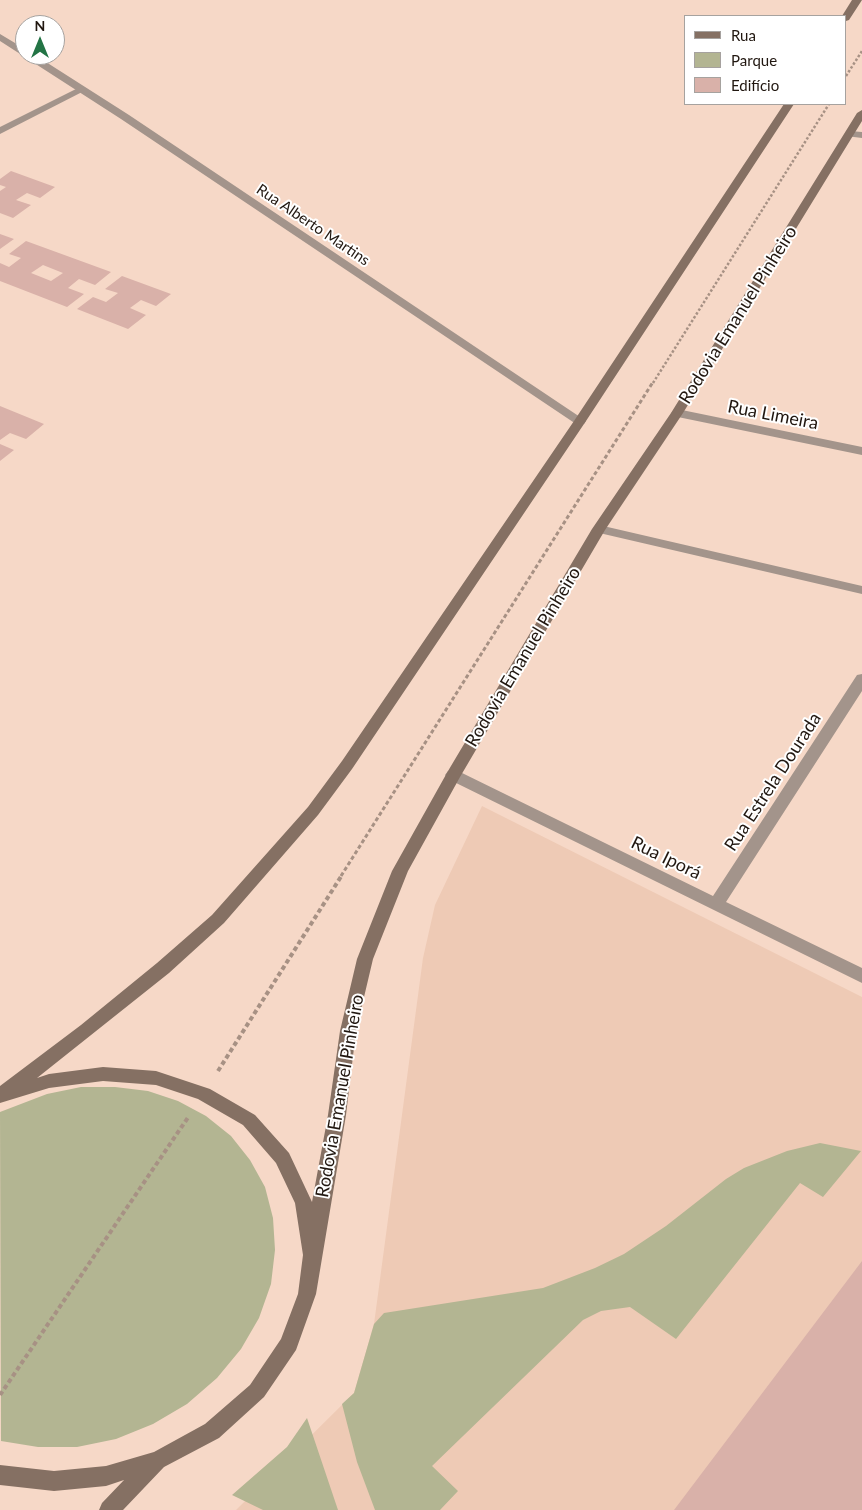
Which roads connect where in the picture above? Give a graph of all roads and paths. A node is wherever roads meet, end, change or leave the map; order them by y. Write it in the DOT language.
graph roads {
  1 [pos="857,0"];
  2 [pos="847,16"];
  3 [pos="0,37"];
  4 [pos="15,46"];
  5 [pos="862,51"];
  6 [pos="44,65"];
  7 [pos="847,74"];
  8 [pos="81,90"];
  9 [pos="788,105"];
  10 [pos="827,105"];
  11 [pos="862,113"];
  12 [pos="0,130"];
  13 [pos="856,134"];
  14 [pos="677,413"];
  15 [pos="580,421"];
  16 [pos="862,451"];
  17 [pos="599,529"];
  18 [pos="862,590"];
  19 [pos="862,679"];
  20 [pos="453,775"];
  21 [pos="716,905"];
  22 [pos="862,976"];
  23 [pos="204,1094"];
  24 [pos="0,1096"];
  25 [pos="312,1255"];
  26 [pos="0,1395"];
  27 [pos="158,1460"];
  28 [pos="0,1475"];
  29 [pos="109,1510"];
  1 -- 2 [label="main road"];
  3 -- 4 [label="street, Rua Alberto Martins"];
  5 -- 7 [label="path"];
  6 -- 8 [label="street, Rua Alberto Martins"];
  8 -- 12 [label="lane"];
  8 -- 15 [label="street, Rua Alberto Martins"];
  9 -- 15 [label="main road"];
  10 -- 23 [label="path"];
  11 -- 13 [label="main road, Rodovia Emanuel Pinheiro"];
  13 -- 14 [label="main road, Rodovia Emanuel Pinheiro"];
  14 -- 16 [label="street, Rua Limeira"];
  14 -- 17 [label="main road, Rodovia Emanuel Pinheiro"];
  15 -- 24 [label="main road"];
  17 -- 18 [label="lane"];
  17 -- 20 [label="main road, Rodovia Emanuel Pinheiro"];
  19 -- 21 [label="street, Rua Estrela Dourada"];
  20 -- 21 [label="street, Rua Iporá"];
  20 -- 25 [label="main road, Rodovia Emanuel Pinheiro"];
  21 -- 22 [label="street, Rua Iporá"];
  23 -- 24 [label="main road"];
  23 -- 25 [label="main road"];
  23 -- 26 [label="path"];
  25 -- 27 [label="main road"];
  27 -- 28 [label="main road"];
  27 -- 29 [label="main road"];
}
